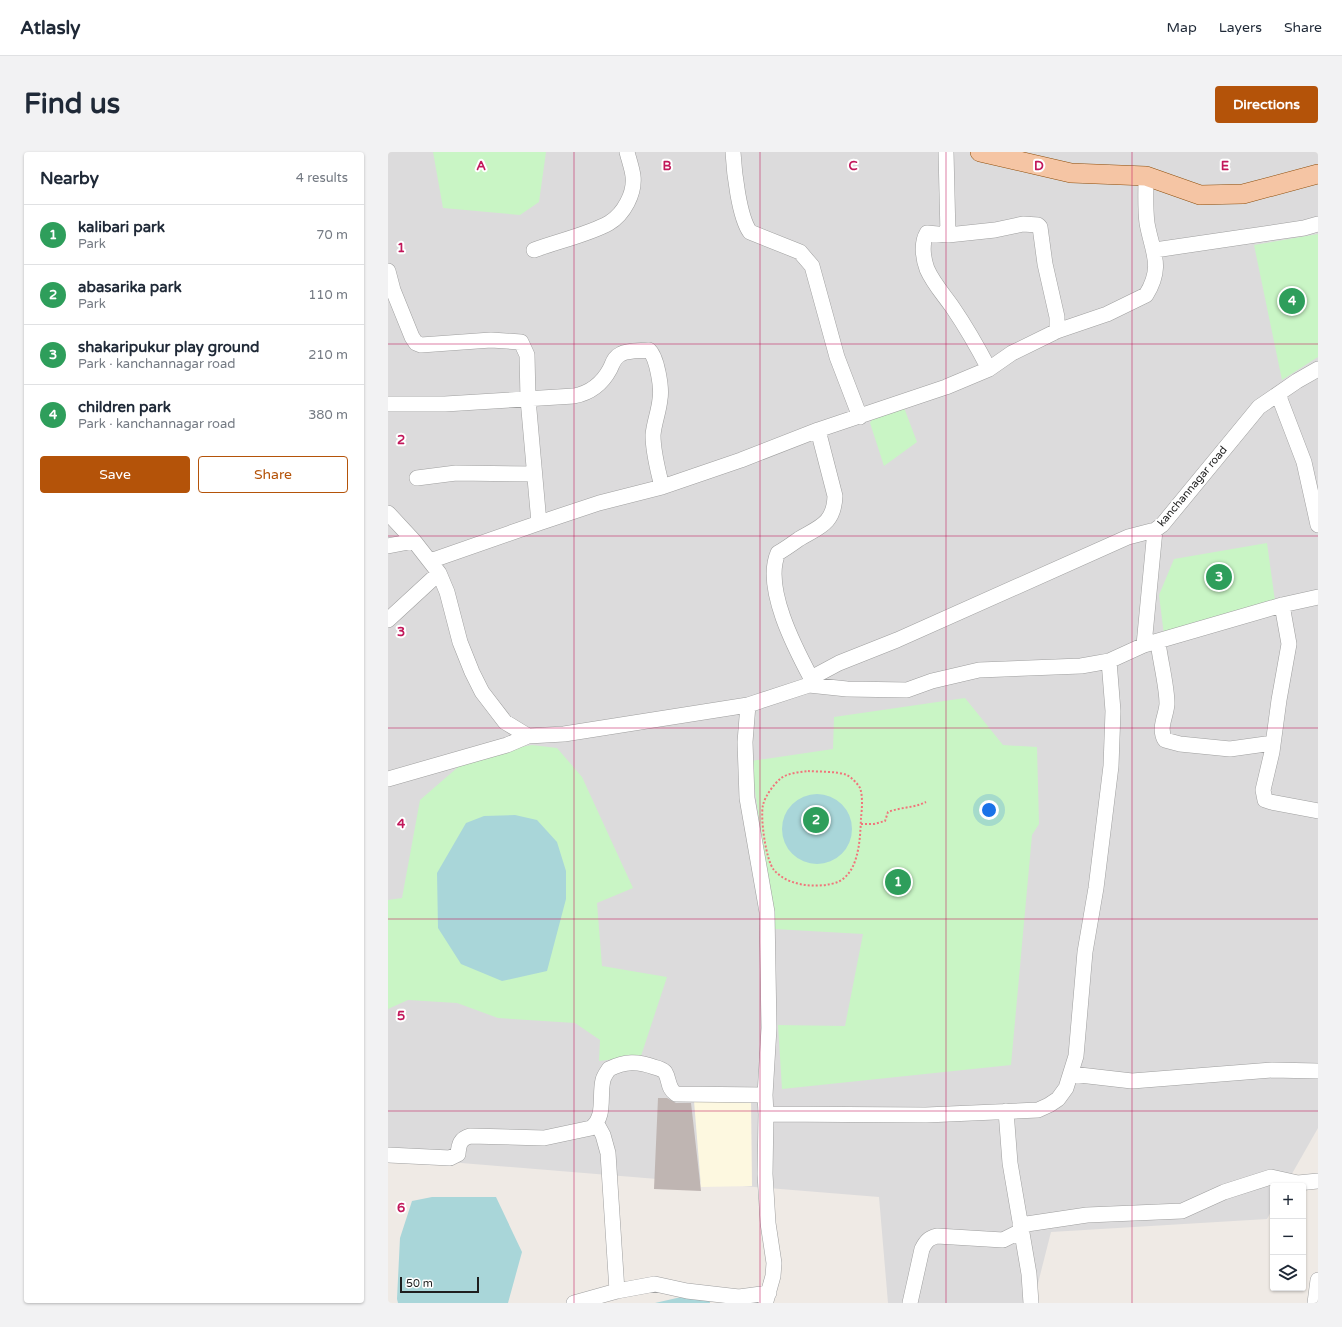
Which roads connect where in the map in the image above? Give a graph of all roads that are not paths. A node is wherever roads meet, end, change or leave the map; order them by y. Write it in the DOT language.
graph roads {
  1 [pos="627,152"];
  2 [pos="733,152"];
  3 [pos="946,152"];
  4 [pos="980,152"];
  5 [pos="1318,174"];
  6 [pos="1146,176"];
  7 [pos="1318,224"];
  8 [pos="948,235"];
  9 [pos="534,250"];
  10 [pos="1155,250"];
  11 [pos="388,271"];
  12 [pos="390,291"];
  13 [pos="1057,331"];
  14 [pos="989,369"];
  15 [pos="1318,369"];
  16 [pos="1278,394"];
  17 [pos="528,399"];
  18 [pos="388,404"];
  19 [pos="860,417"];
  20 [pos="818,430"];
  21 [pos="534,474"];
  22 [pos="417,478"];
  23 [pos="662,487"];
  24 [pos="388,513"];
  25 [pos="538,523"];
  26 [pos="1318,525"];
  27 [pos="1155,530"];
  28 [pos="414,541"];
  29 [pos="388,546"];
  30 [pos="435,567"];
  31 [pos="1318,597"];
  32 [pos="1282,605"];
  33 [pos="388,620"];
  34 [pos="1151,643"];
  35 [pos="1109,661"];
  36 [pos="810,682"];
  37 [pos="748,705"];
  38 [pos="528,736"];
  39 [pos="1273,743"];
  40 [pos="388,779"];
  41 [pos="1318,811"];
  42 [pos="1318,1071"];
  43 [pos="1071,1074"];
  44 [pos="765,1096"];
  45 [pos="1006,1111"];
  46 [pos="766,1114"];
  47 [pos="597,1124"];
  48 [pos="390,1159"];
  49 [pos="1318,1181"];
  50 [pos="1021,1228"];
  51 [pos="1318,1280"];
  52 [pos="617,1291"];
  53 [pos="767,1298"];
  54 [pos="574,1303"];
  55 [pos="910,1303"];
  56 [pos="1031,1303"];
  57 [pos="1314,1303"];
  1 -- 9 [label="street"];
  2 -- 19 [label="street"];
  3 -- 8 [label="street"];
  4 -- 6 [label="main road"];
  5 -- 6 [label="main road"];
  6 -- 10 [label="street"];
  7 -- 10 [label="street"];
  8 -- 13 [label="street"];
  8 -- 14 [label="street"];
  10 -- 13 [label="street"];
  11 -- 12 [label="street"];
  12 -- 17 [label="street"];
  13 -- 14 [label="street"];
  14 -- 19 [label="street"];
  15 -- 16 [label="street, kanchannagar road"];
  16 -- 26 [label="street"];
  16 -- 27 [label="street, kanchannagar road"];
  17 -- 18 [label="street"];
  17 -- 21 [label="street"];
  17 -- 23 [label="street"];
  19 -- 20 [label="street"];
  20 -- 23 [label="street"];
  20 -- 36 [label="street"];
  21 -- 22 [label="street"];
  21 -- 25 [label="street"];
  23 -- 25 [label="street"];
  24 -- 28 [label="street"];
  25 -- 30 [label="street"];
  27 -- 34 [label="street, kanchannagar road"];
  27 -- 36 [label="street"];
  28 -- 29 [label="street"];
  28 -- 30 [label="street"];
  30 -- 33 [label="street"];
  30 -- 38 [label="street"];
  31 -- 32 [label="street"];
  32 -- 34 [label="street"];
  32 -- 39 [label="street"];
  34 -- 35 [label="street"];
  34 -- 39 [label="street, kanchannagar road"];
  35 -- 36 [label="street"];
  35 -- 43 [label="street"];
  36 -- 37 [label="street"];
  37 -- 38 [label="street"];
  37 -- 44 [label="street"];
  38 -- 40 [label="street"];
  39 -- 41 [label="street"];
  42 -- 43 [label="street"];
  43 -- 45 [label="street"];
  44 -- 46 [label="street"];
  44 -- 47 [label="street"];
  45 -- 46 [label="street"];
  45 -- 50 [label="street"];
  46 -- 53 [label="street"];
  47 -- 48 [label="street"];
  47 -- 52 [label="street"];
  49 -- 50 [label="street"];
  50 -- 55 [label="street"];
  50 -- 56 [label="street"];
  51 -- 57 [label="street"];
  52 -- 53 [label="street"];
  52 -- 54 [label="street"];
}
